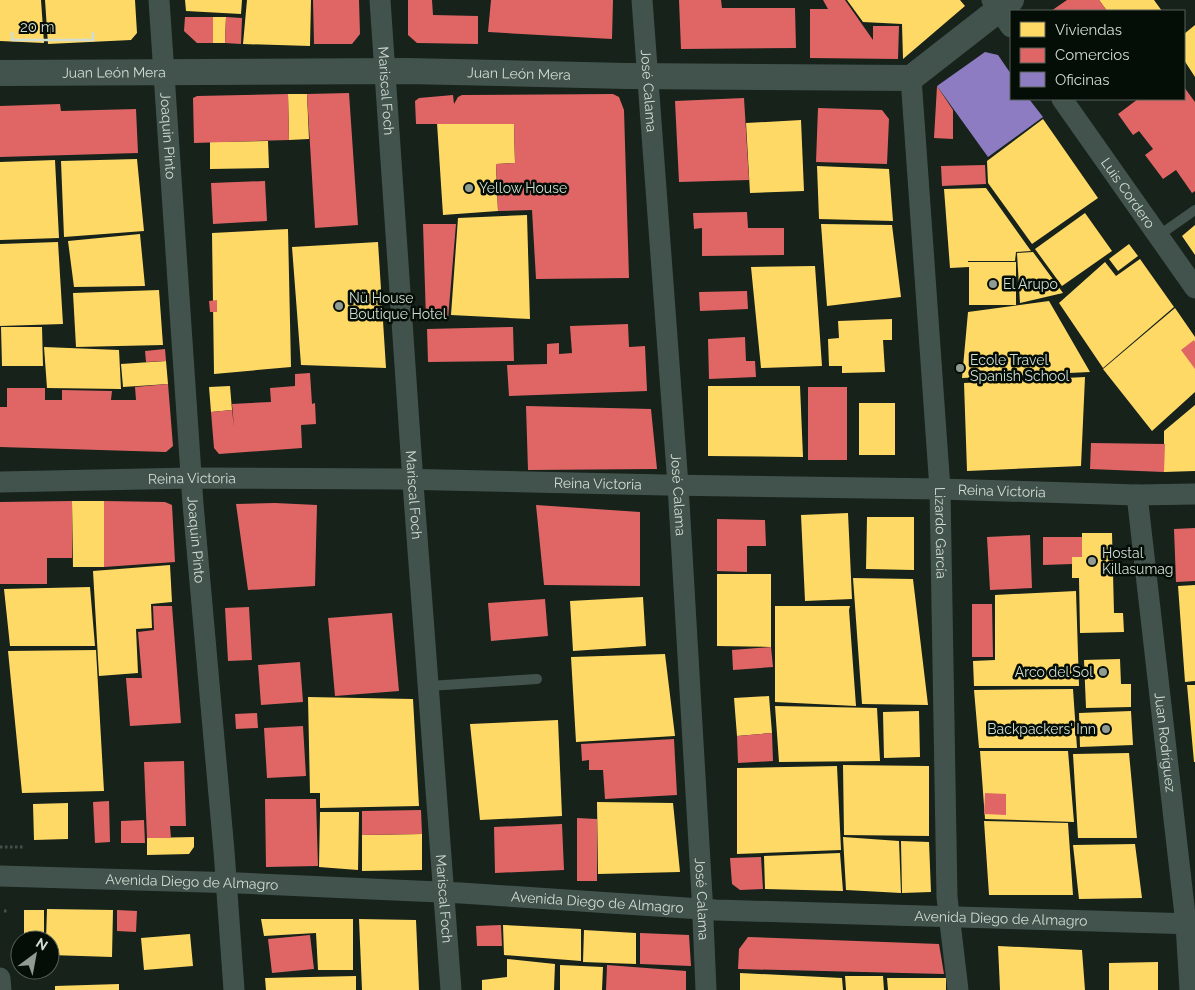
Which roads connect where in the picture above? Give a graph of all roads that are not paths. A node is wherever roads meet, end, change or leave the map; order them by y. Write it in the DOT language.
graph roads {
  1 [pos="159,0"];
  2 [pos="380,0"];
  3 [pos="642,0"];
  4 [pos="1003,9"];
  5 [pos="385,71"];
  6 [pos="0,73"];
  7 [pos="164,73"];
  8 [pos="647,76"];
  9 [pos="911,78"];
  10 [pos="1063,100"];
  11 [pos="1195,210"];
  12 [pos="1158,236"];
  13 [pos="1195,288"];
  14 [pos="192,478"];
  15 [pos="412,480"];
  16 [pos="0,482"];
  17 [pos="678,486"];
  18 [pos="940,489"];
  19 [pos="1195,494"];
  20 [pos="1137,495"];
  21 [pos="537,679"];
  22 [pos="429,686"];
  23 [pos="0,876"];
  24 [pos="227,883"];
  25 [pos="445,892"];
  26 [pos="703,909"];
  27 [pos="949,916"];
  28 [pos="1190,924"];
  29 [pos="0,978"];
  30 [pos="1,990"];
  31 [pos="234,990"];
  32 [pos="451,990"];
  33 [pos="706,990"];
  34 [pos="958,990"];
  35 [pos="1190,990"];
  1 -- 7 [label="street, Joaquin Pinto"];
  2 -- 5 [label="street, Mariscal Foch"];
  3 -- 8 [label="street, José Calama"];
  4 -- 9 [label="street"];
  5 -- 7 [label="street, Juan León Mera"];
  5 -- 8 [label="street, Juan León Mera"];
  5 -- 15 [label="street, Mariscal Foch"];
  6 -- 7 [label="street, Juan León Mera"];
  7 -- 14 [label="street, Joaquin Pinto"];
  8 -- 9 [label="street, Juan León Mera"];
  8 -- 17 [label="street, José Calama"];
  9 -- 18 [label="street, Lizardo García"];
  10 -- 12 [label="street, Luis Cordero"];
  11 -- 12 [label="lane"];
  12 -- 13 [label="street, Luis Cordero"];
  14 -- 15 [label="street, Reina Victoria"];
  14 -- 16 [label="street, Reina Victoria"];
  14 -- 24 [label="street, Joaquin Pinto"];
  15 -- 17 [label="street, Reina Victoria"];
  15 -- 22 [label="street, Mariscal Foch"];
  17 -- 18 [label="street, Reina Victoria"];
  17 -- 26 [label="street, José Calama"];
  18 -- 20 [label="street, Reina Victoria"];
  18 -- 27 [label="street, Lizardo García"];
  19 -- 20 [label="street, Reina Victoria"];
  20 -- 28 [label="street, Juan Rodríguez"];
  21 -- 22 [label="lane"];
  22 -- 25 [label="street, Mariscal Foch"];
  23 -- 24 [label="street, Avenida Diego de Almagro"];
  24 -- 25 [label="street, Avenida Diego de Almagro"];
  24 -- 31 [label="street, Joaquin Pinto"];
  25 -- 26 [label="street, Avenida Diego de Almagro"];
  25 -- 32 [label="street, Mariscal Foch"];
  26 -- 27 [label="street, Avenida Diego de Almagro"];
  26 -- 33 [label="street, José Calama"];
  27 -- 28 [label="street, Avenida Diego de Almagro"];
  27 -- 34 [label="street, Lizardo García"];
  28 -- 35 [label="street, Juan Rodríguez"];
  29 -- 30 [label="street"];
}
